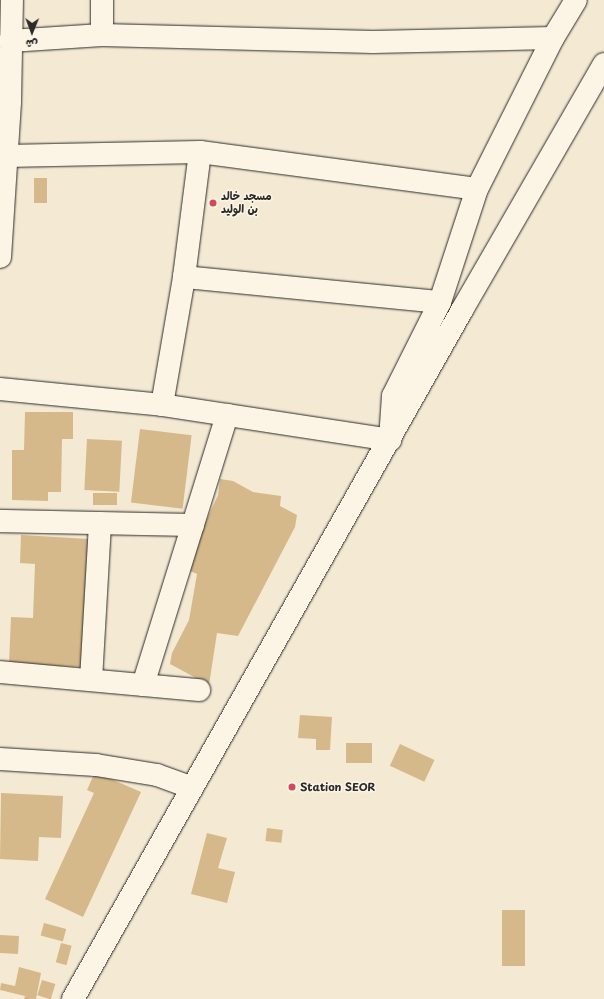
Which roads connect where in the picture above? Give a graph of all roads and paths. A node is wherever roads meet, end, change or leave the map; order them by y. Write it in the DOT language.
graph roads {
  1 [pos="12,0"];
  2 [pos="102,0"];
  3 [pos="576,0"];
  4 [pos="102,35"];
  5 [pos="553,38"];
  6 [pos="10,41"];
  7 [pos="604,64"];
  8 [pos="5,102"];
  9 [pos="200,152"];
  10 [pos="6,156"];
  11 [pos="476,189"];
  12 [pos="2,195"];
  13 [pos="0,257"];
  14 [pos="184,278"];
  15 [pos="440,302"];
  16 [pos="0,389"];
  17 [pos="162,405"];
  18 [pos="227,415"];
  19 [pos="390,440"];
  20 [pos="0,521"];
  21 [pos="100,523"];
  22 [pos="193,525"];
  23 [pos="0,672"];
  24 [pos="91,680"];
  25 [pos="143,685"];
  26 [pos="199,690"];
  27 [pos="0,760"];
  28 [pos="192,788"];
  29 [pos="73,999"];
  1 -- 6 [label="street"];
  2 -- 4 [label="street"];
  3 -- 5 [label="street"];
  4 -- 5 [label="street"];
  4 -- 6 [label="street"];
  5 -- 11 [label="street"];
  6 -- 8 [label="street"];
  7 -- 19 [label="street"];
  8 -- 10 [label="street"];
  9 -- 10 [label="street"];
  9 -- 11 [label="street"];
  9 -- 14 [label="street"];
  10 -- 12 [label="street"];
  11 -- 15 [label="street"];
  12 -- 13 [label="street"];
  14 -- 15 [label="street"];
  14 -- 17 [label="street"];
  15 -- 19 [label="street"];
  16 -- 17 [label="street"];
  17 -- 18 [label="street"];
  18 -- 19 [label="street"];
  18 -- 22 [label="street"];
  19 -- 28 [label="street"];
  20 -- 21 [label="street"];
  21 -- 22 [label="street"];
  21 -- 24 [label="street"];
  22 -- 25 [label="street"];
  23 -- 24 [label="street"];
  24 -- 25 [label="street"];
  25 -- 26 [label="street"];
  27 -- 28 [label="street"];
  28 -- 29 [label="street"];
}
